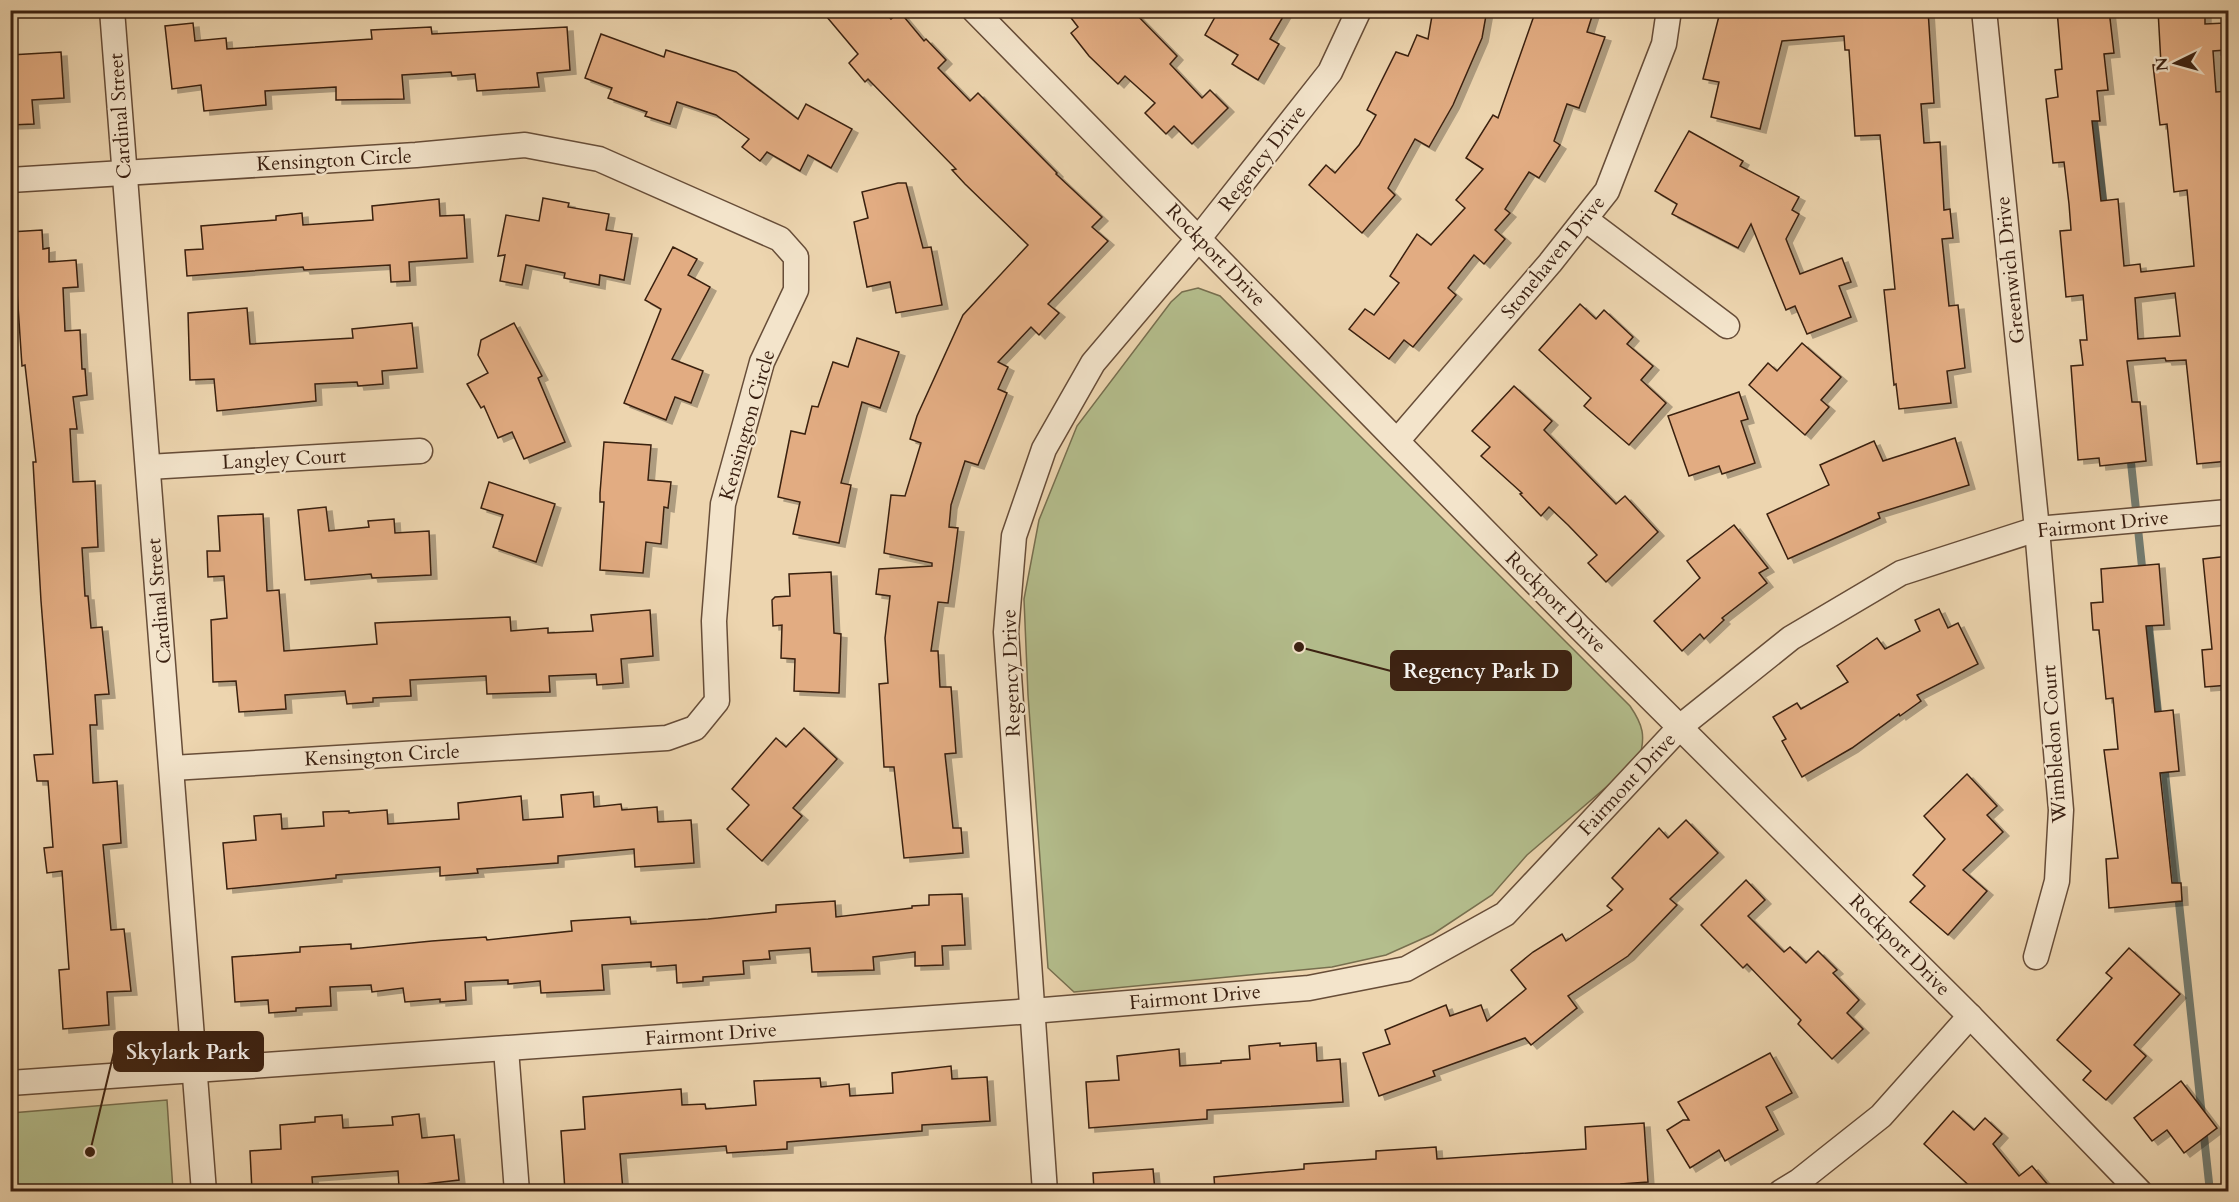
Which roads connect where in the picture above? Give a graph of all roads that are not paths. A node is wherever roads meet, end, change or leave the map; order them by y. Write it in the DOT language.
graph roads {
  1 [pos="112,10"];
  2 [pos="1359,10"];
  3 [pos="1669,10"];
  4 [pos="1984,10"];
  5 [pos="977,12"];
  6 [pos="124,172"];
  7 [pos="10,180"];
  8 [pos="1585,219"];
  9 [pos="1199,238"];
  10 [pos="1727,326"];
  11 [pos="1397,441"];
  12 [pos="420,451"];
  13 [pos="148,466"];
  14 [pos="2229,512"];
  15 [pos="2037,529"];
  16 [pos="1681,726"];
  17 [pos="172,768"];
  18 [pos="2036,957"];
  19 [pos="1032,1011"];
  20 [pos="1970,1016"];
  21 [pos="506,1049"];
  22 [pos="196,1071"];
  23 [pos="10,1083"];
  24 [pos="204,1191"];
  25 [pos="517,1191"];
  26 [pos="1045,1191"];
  27 [pos="1781,1191"];
  28 [pos="2140,1191"];
  1 -- 6 [label="street, Cardinal Street"];
  2 -- 9 [label="street, Regency Drive"];
  3 -- 8 [label="street, Stonehaven Drive"];
  4 -- 15 [label="street, Greenwich Drive"];
  5 -- 9 [label="street, Rockport Drive"];
  6 -- 7 [label="street, Kensington Circle"];
  6 -- 13 [label="street, Cardinal Street"];
  6 -- 17 [label="street, Kensington Circle"];
  8 -- 10 [label="street"];
  8 -- 11 [label="street, Stonehaven Drive"];
  9 -- 11 [label="street, Rockport Drive"];
  9 -- 19 [label="street, Regency Drive"];
  11 -- 16 [label="street, Rockport Drive"];
  12 -- 13 [label="street, Langley Court"];
  13 -- 17 [label="street, Cardinal Street"];
  14 -- 15 [label="street, Fairmont Drive"];
  15 -- 16 [label="street, Fairmont Drive"];
  15 -- 18 [label="street, Wimbledon Court"];
  16 -- 19 [label="street, Fairmont Drive"];
  16 -- 20 [label="street, Rockport Drive"];
  17 -- 22 [label="street, Cardinal Street"];
  19 -- 21 [label="street, Fairmont Drive"];
  19 -- 26 [label="street, Regency Drive"];
  20 -- 27 [label="street"];
  20 -- 28 [label="street, Rockport Drive"];
  21 -- 22 [label="street, Fairmont Drive"];
  21 -- 25 [label="street"];
  22 -- 23 [label="street, Fairmont Drive"];
  22 -- 24 [label="street, Cardinal Street"];
}
